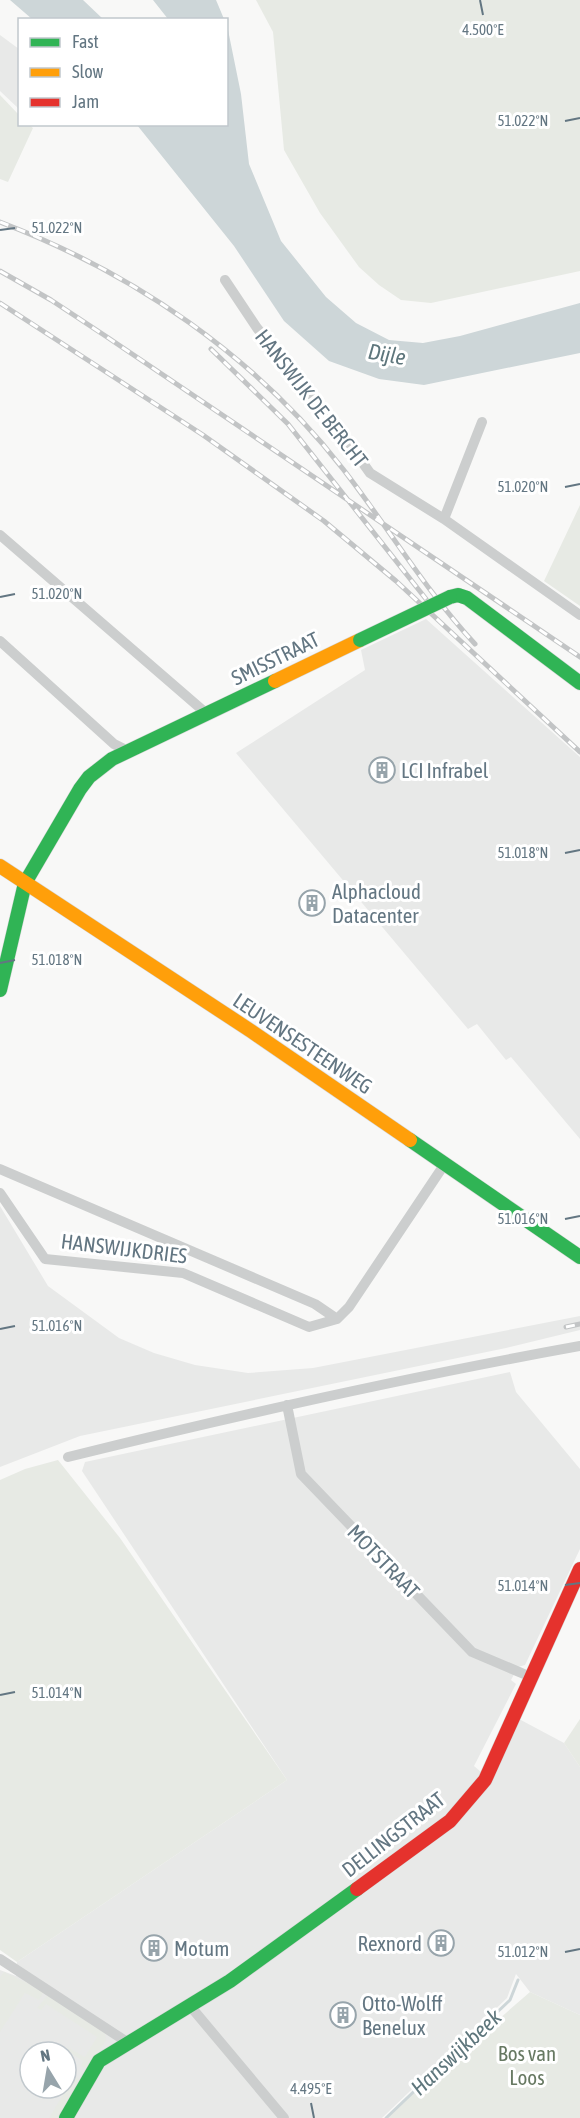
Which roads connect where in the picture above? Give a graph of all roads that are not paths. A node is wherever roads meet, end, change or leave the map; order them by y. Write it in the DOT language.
graph roads {
  1 [pos="225,280"];
  2 [pos="482,422"];
  3 [pos="444,519"];
  4 [pos="0,535"];
  5 [pos="580,615"];
  6 [pos="0,641"];
  7 [pos="580,683"];
  8 [pos="207,714"];
  9 [pos="130,752"];
  10 [pos="0,866"];
  11 [pos="25,883"];
  12 [pos="0,990"];
  13 [pos="444,1166"];
  14 [pos="0,1169"];
  15 [pos="0,1193"];
  16 [pos="580,1257"];
  17 [pos="337,1319"];
  18 [pos="580,1346"];
  19 [pos="287,1405"];
  20 [pos="68,1457"];
  21 [pos="580,1569"];
  22 [pos="531,1677"];
  23 [pos="0,1959"];
  24 [pos="191,2007"];
  25 [pos="127,2042"];
  26 [pos="66,2118"];
  27 [pos="284,2118"];
  1 -- 3 [label="street, HANSWIJK DE BERCHT"];
  2 -- 3 [label="street"];
  3 -- 5 [label="street, HANSWIJK DE BERCHT"];
  4 -- 8 [label="street"];
  6 -- 9 [label="street"];
  7 -- 8 [label="street, SMISSTRAAT, bridge"];
  8 -- 9 [label="street, SMISSTRAAT"];
  9 -- 11 [label="street, SMISSTRAAT"];
  10 -- 11 [label="street, LEUVENSESTEENWEG"];
  11 -- 12 [label="street"];
  11 -- 13 [label="street, LEUVENSESTEENWEG"];
  13 -- 16 [label="street, LEUVENSESTEENWEG"];
  13 -- 17 [label="street"];
  14 -- 17 [label="street, HANSWIJKDRIES"];
  15 -- 17 [label="street, HANSWIJKDRIES"];
  18 -- 19 [label="street"];
  19 -- 20 [label="street"];
  19 -- 22 [label="street, MOTSTRAAT"];
  21 -- 22 [label="street, DELLINGSTRAAT"];
  22 -- 24 [label="street, DELLINGSTRAAT"];
  23 -- 25 [label="street"];
  24 -- 25 [label="street, DELLINGSTRAAT"];
  24 -- 27 [label="street"];
  25 -- 26 [label="street, DELLINGSTRAAT"];
}
